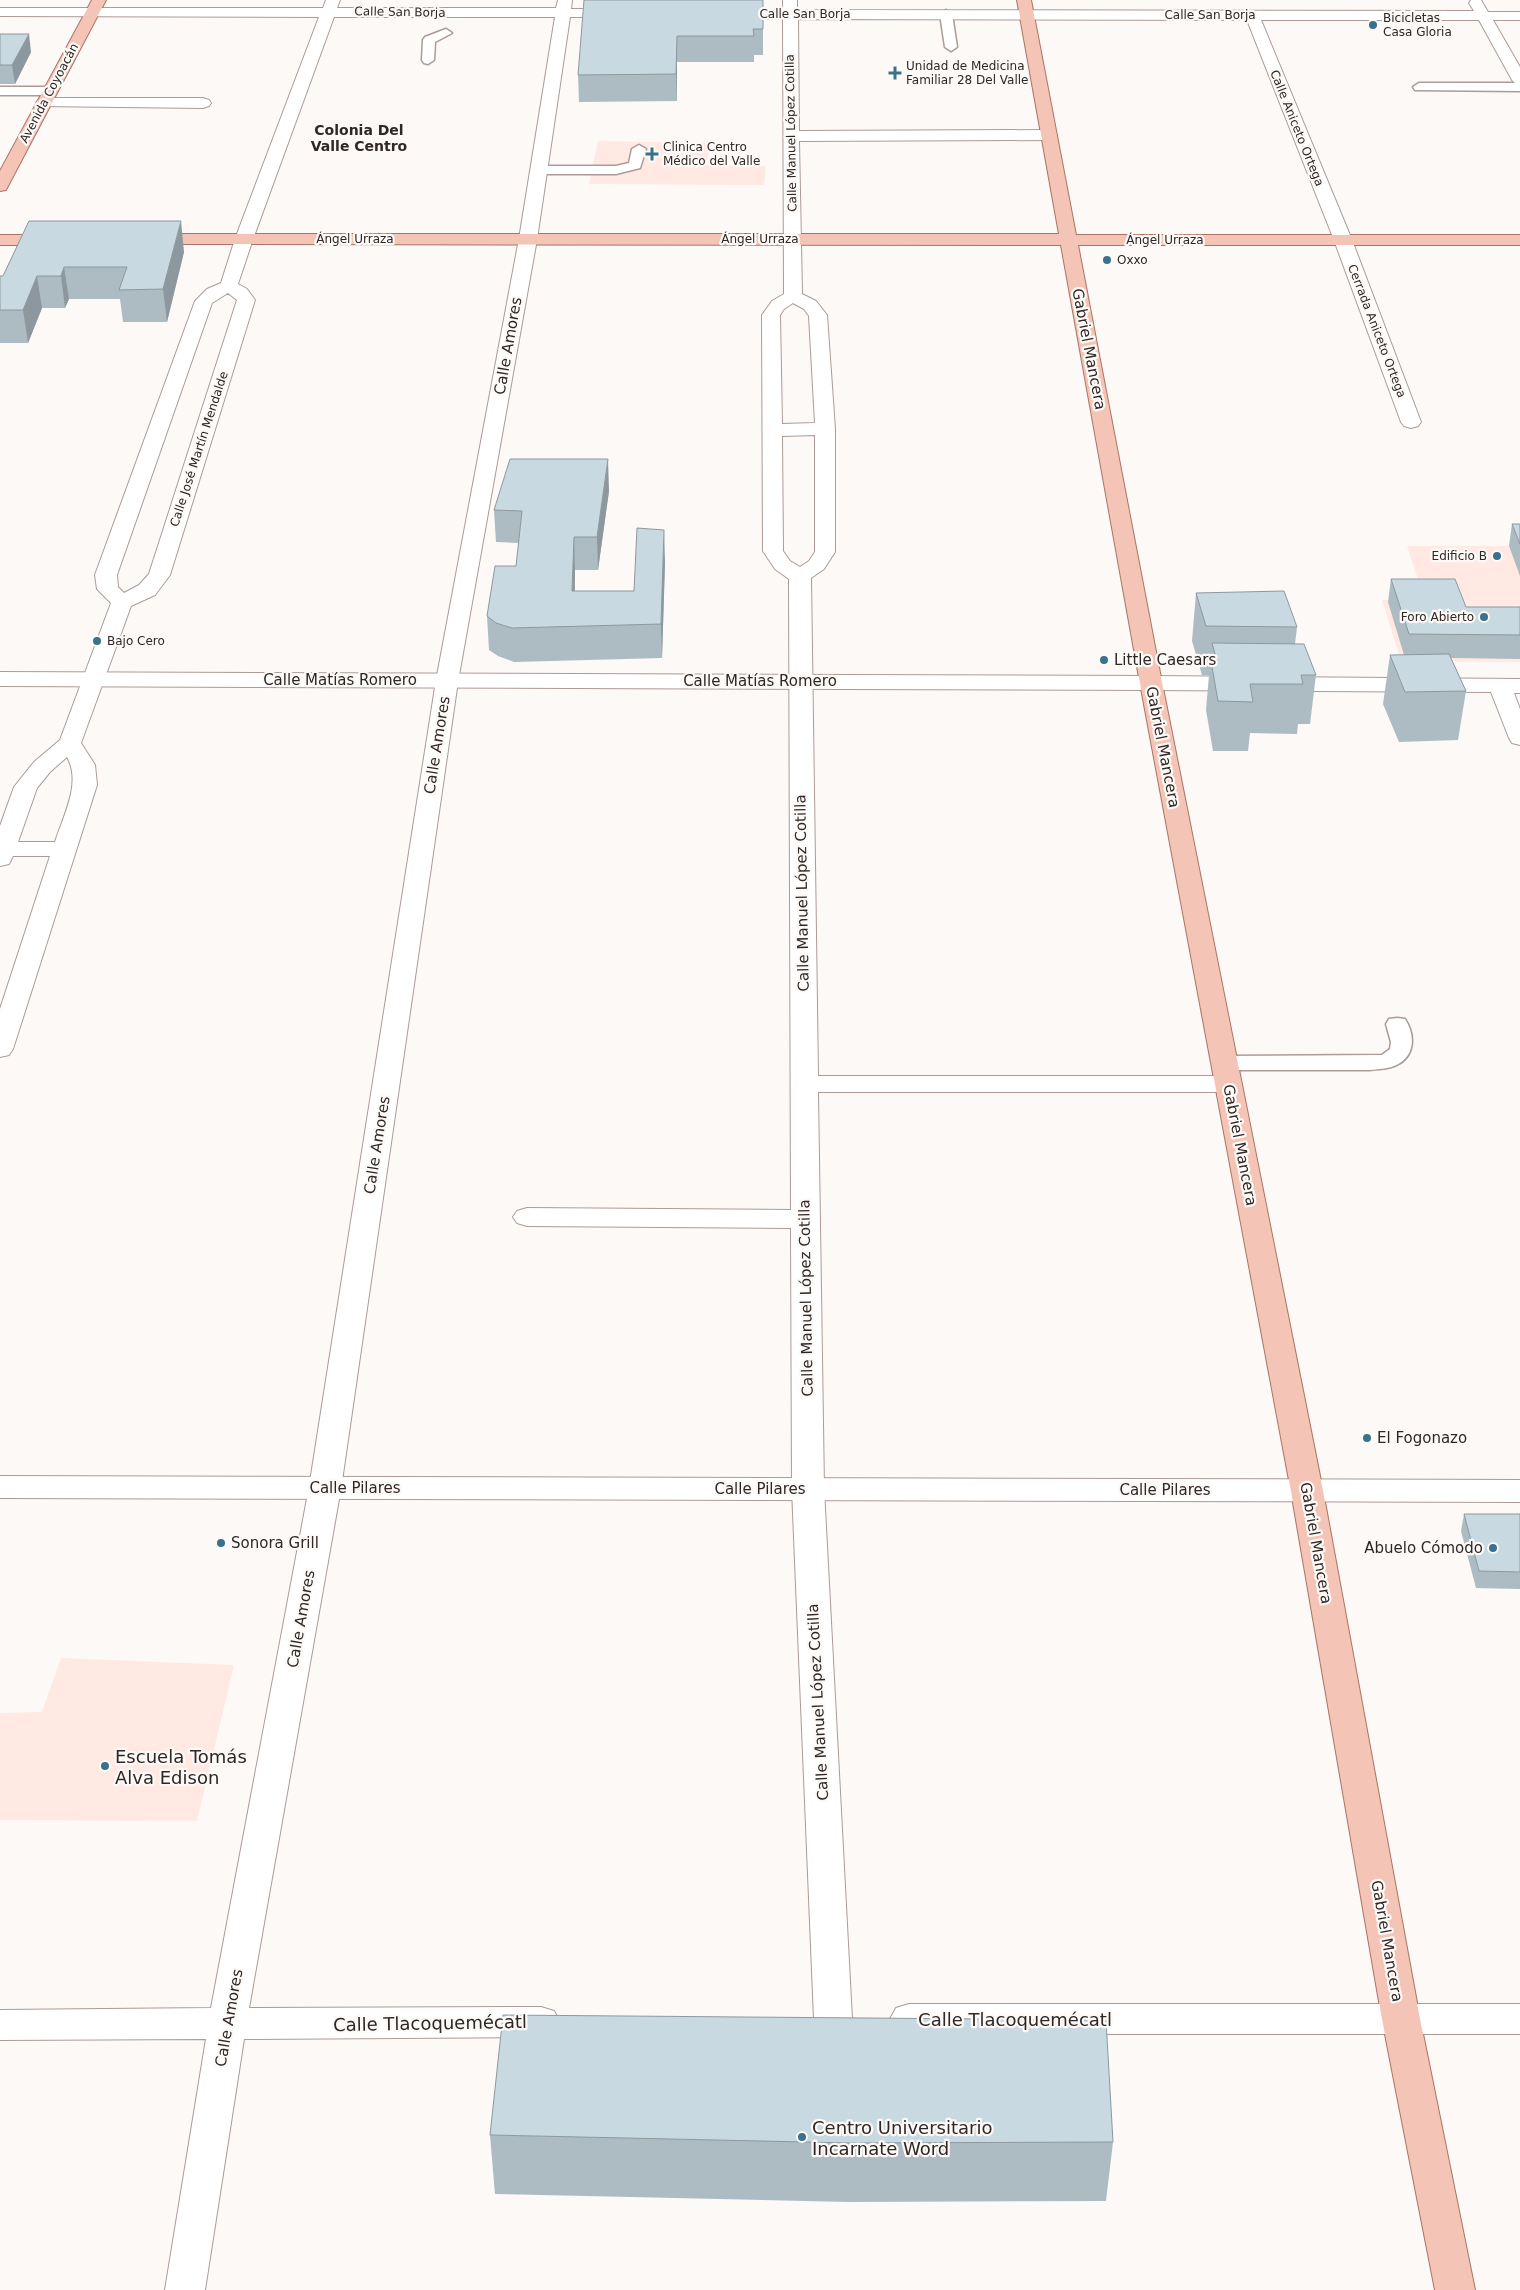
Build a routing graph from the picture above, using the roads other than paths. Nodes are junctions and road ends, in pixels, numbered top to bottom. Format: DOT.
graph roads {
  1 [pos="1474,0"];
  2 [pos="96,6"];
  3 [pos="332,6"];
  4 [pos="564,6"];
  5 [pos="790,7"];
  6 [pos="1025,7"];
  7 [pos="0,12"];
  8 [pos="632,13"];
  9 [pos="711,14"];
  10 [pos="946,14"];
  11 [pos="1252,16"];
  12 [pos="1483,16"];
  13 [pos="1520,16"];
  14 [pos="448,23"];
  15 [pos="951,47"];
  16 [pos="428,60"];
  17 [pos="1520,80"];
  18 [pos="1520,87"];
  19 [pos="1419,88"];
  20 [pos="0,91"];
  21 [pos="47,97"];
  22 [pos="204,103"];
  23 [pos="1049,135"];
  24 [pos="791,136"];
  25 [pos="639,149"];
  26 [pos="538,170"];
  27 [pos="0,186"];
  28 [pos="128,239"];
  29 [pos="244,239"];
  30 [pos="528,239"];
  31 [pos="0,240"];
  32 [pos="80,240"];
  33 [pos="792,240"];
  34 [pos="1068,240"];
  35 [pos="1343,240"];
  36 [pos="1520,240"];
  37 [pos="229,286"];
  38 [pos="792,296"];
  39 [pos="1411,422"];
  40 [pos="826,429"];
  41 [pos="772,430"];
  42 [pos="800,576"];
  43 [pos="122,602"];
  44 [pos="0,679"];
  45 [pos="93,679"];
  46 [pos="447,680"];
  47 [pos="799,681"];
  48 [pos="1151,684"];
  49 [pos="1510,686"];
  50 [pos="1520,738"];
  51 [pos="70,743"];
  52 [pos="65,849"];
  53 [pos="2,854"];
  54 [pos="1397,1024"];
  55 [pos="2,1039"];
  56 [pos="1226,1073"];
  57 [pos="804,1084"];
  58 [pos="527,1217"];
  59 [pos="805,1219"];
  60 [pos="0,1487"];
  61 [pos="325,1488"];
  62 [pos="808,1489"];
  63 [pos="1307,1491"];
  64 [pos="1520,1491"];
  65 [pos="843,2019"];
  66 [pos="1401,2019"];
  67 [pos="1520,2019"];
  68 [pos="575,2022"];
  69 [pos="0,2025"];
  70 [pos="227,2025"];
  71 [pos="185,2290"];
  72 [pos="1455,2290"];
  1 -- 12 [label="street"];
  2 -- 3 [label="street, Calle San Borja"];
  2 -- 7 [label="street, Calle San Borja"];
  2 -- 21 [label="main road, Avenida Coyoacán"];
  3 -- 14 [label="street, Calle San Borja"];
  3 -- 29 [label="street"];
  4 -- 8 [label="street, Calle San Borja"];
  4 -- 14 [label="street, Calle San Borja"];
  4 -- 26 [label="street, Calle Amores"];
  5 -- 9 [label="street, Calle San Borja"];
  5 -- 10 [label="street, Calle San Borja"];
  5 -- 24 [label="street, Calle Manuel López Cotilla"];
  6 -- 10 [label="street, Calle San Borja"];
  6 -- 11 [label="street, Calle San Borja"];
  6 -- 23 [label="main road, Gabriel Mancera"];
  10 -- 15 [label="lane"];
  11 -- 12 [label="street, Calle San Borja"];
  11 -- 35 [label="street, Calle Aniceto Ortega"];
  12 -- 13 [label="street, Calle San Borja"];
  12 -- 17 [label="street"];
  14 -- 16 [label="lane"];
  18 -- 19 [label="lane"];
  20 -- 21 [label="lane"];
  21 -- 22 [label="street"];
  21 -- 27 [label="main road, Avenida Coyoacán"];
  23 -- 24 [label="street"];
  23 -- 34 [label="main road, Gabriel Mancera"];
  24 -- 33 [label="street, Calle Manuel López Cotilla"];
  25 -- 26 [label="lane"];
  26 -- 30 [label="street, Calle Amores"];
  28 -- 29 [label="main road, Ángel Urraza"];
  29 -- 30 [label="main road, Ángel Urraza"];
  29 -- 37 [label="street"];
  30 -- 33 [label="main road, Ángel Urraza"];
  30 -- 46 [label="street, Calle Amores"];
  31 -- 32 [label="main road"];
  33 -- 34 [label="main road, Ángel Urraza"];
  33 -- 38 [label="street, Calle Manuel López Cotilla"];
  34 -- 35 [label="main road, Ángel Urraza"];
  34 -- 48 [label="main road, Gabriel Mancera"];
  35 -- 36 [label="main road, Ángel Urraza"];
  35 -- 39 [label="street, Cerrada Aniceto Ortega"];
  37 -- 43 [label="street"];
  37 -- 43 [label="street, Calle José Martín Mendalde"];
  38 -- 40 [label="street"];
  38 -- 41 [label="street"];
  40 -- 41 [label="street"];
  40 -- 42 [label="street"];
  41 -- 42 [label="street"];
  42 -- 47 [label="street, Calle Manuel López Cotilla"];
  43 -- 45 [label="street"];
  44 -- 45 [label="street, Calle Matías Romero"];
  45 -- 46 [label="street, Calle Matías Romero"];
  45 -- 51 [label="street"];
  46 -- 47 [label="street, Calle Matías Romero"];
  46 -- 61 [label="street, Calle Amores"];
  47 -- 48 [label="street, Calle Matías Romero"];
  47 -- 57 [label="street, Calle Manuel López Cotilla"];
  48 -- 49 [label="street, Calle Matías Romero"];
  48 -- 56 [label="main road, Gabriel Mancera"];
  49 -- 50 [label="street"];
  51 -- 52 [label="street"];
  51 -- 53 [label="street"];
  52 -- 53 [label="street"];
  52 -- 55 [label="street"];
  54 -- 56 [label="lane"];
  56 -- 57 [label="street"];
  56 -- 63 [label="main road, Gabriel Mancera"];
  57 -- 59 [label="street, Calle Manuel López Cotilla"];
  58 -- 59 [label="street"];
  59 -- 62 [label="street, Calle Manuel López Cotilla"];
  60 -- 61 [label="street, Calle Pilares"];
  61 -- 62 [label="street, Calle Pilares"];
  61 -- 70 [label="street, Calle Amores"];
  62 -- 63 [label="street, Calle Pilares"];
  62 -- 65 [label="street, Calle Manuel López Cotilla"];
  63 -- 64 [label="street, Calle Pilares"];
  63 -- 66 [label="main road, Gabriel Mancera"];
  65 -- 66 [label="street, Calle Tlacoquemécatl"];
  66 -- 67 [label="street, Calle Tlacoquemécatl"];
  66 -- 72 [label="main road, Gabriel Mancera"];
  68 -- 70 [label="street, Calle Tlacoquemécatl"];
  69 -- 70 [label="street, Calle Tlacoquemécatl"];
  70 -- 71 [label="street, Calle Amores"];
}
